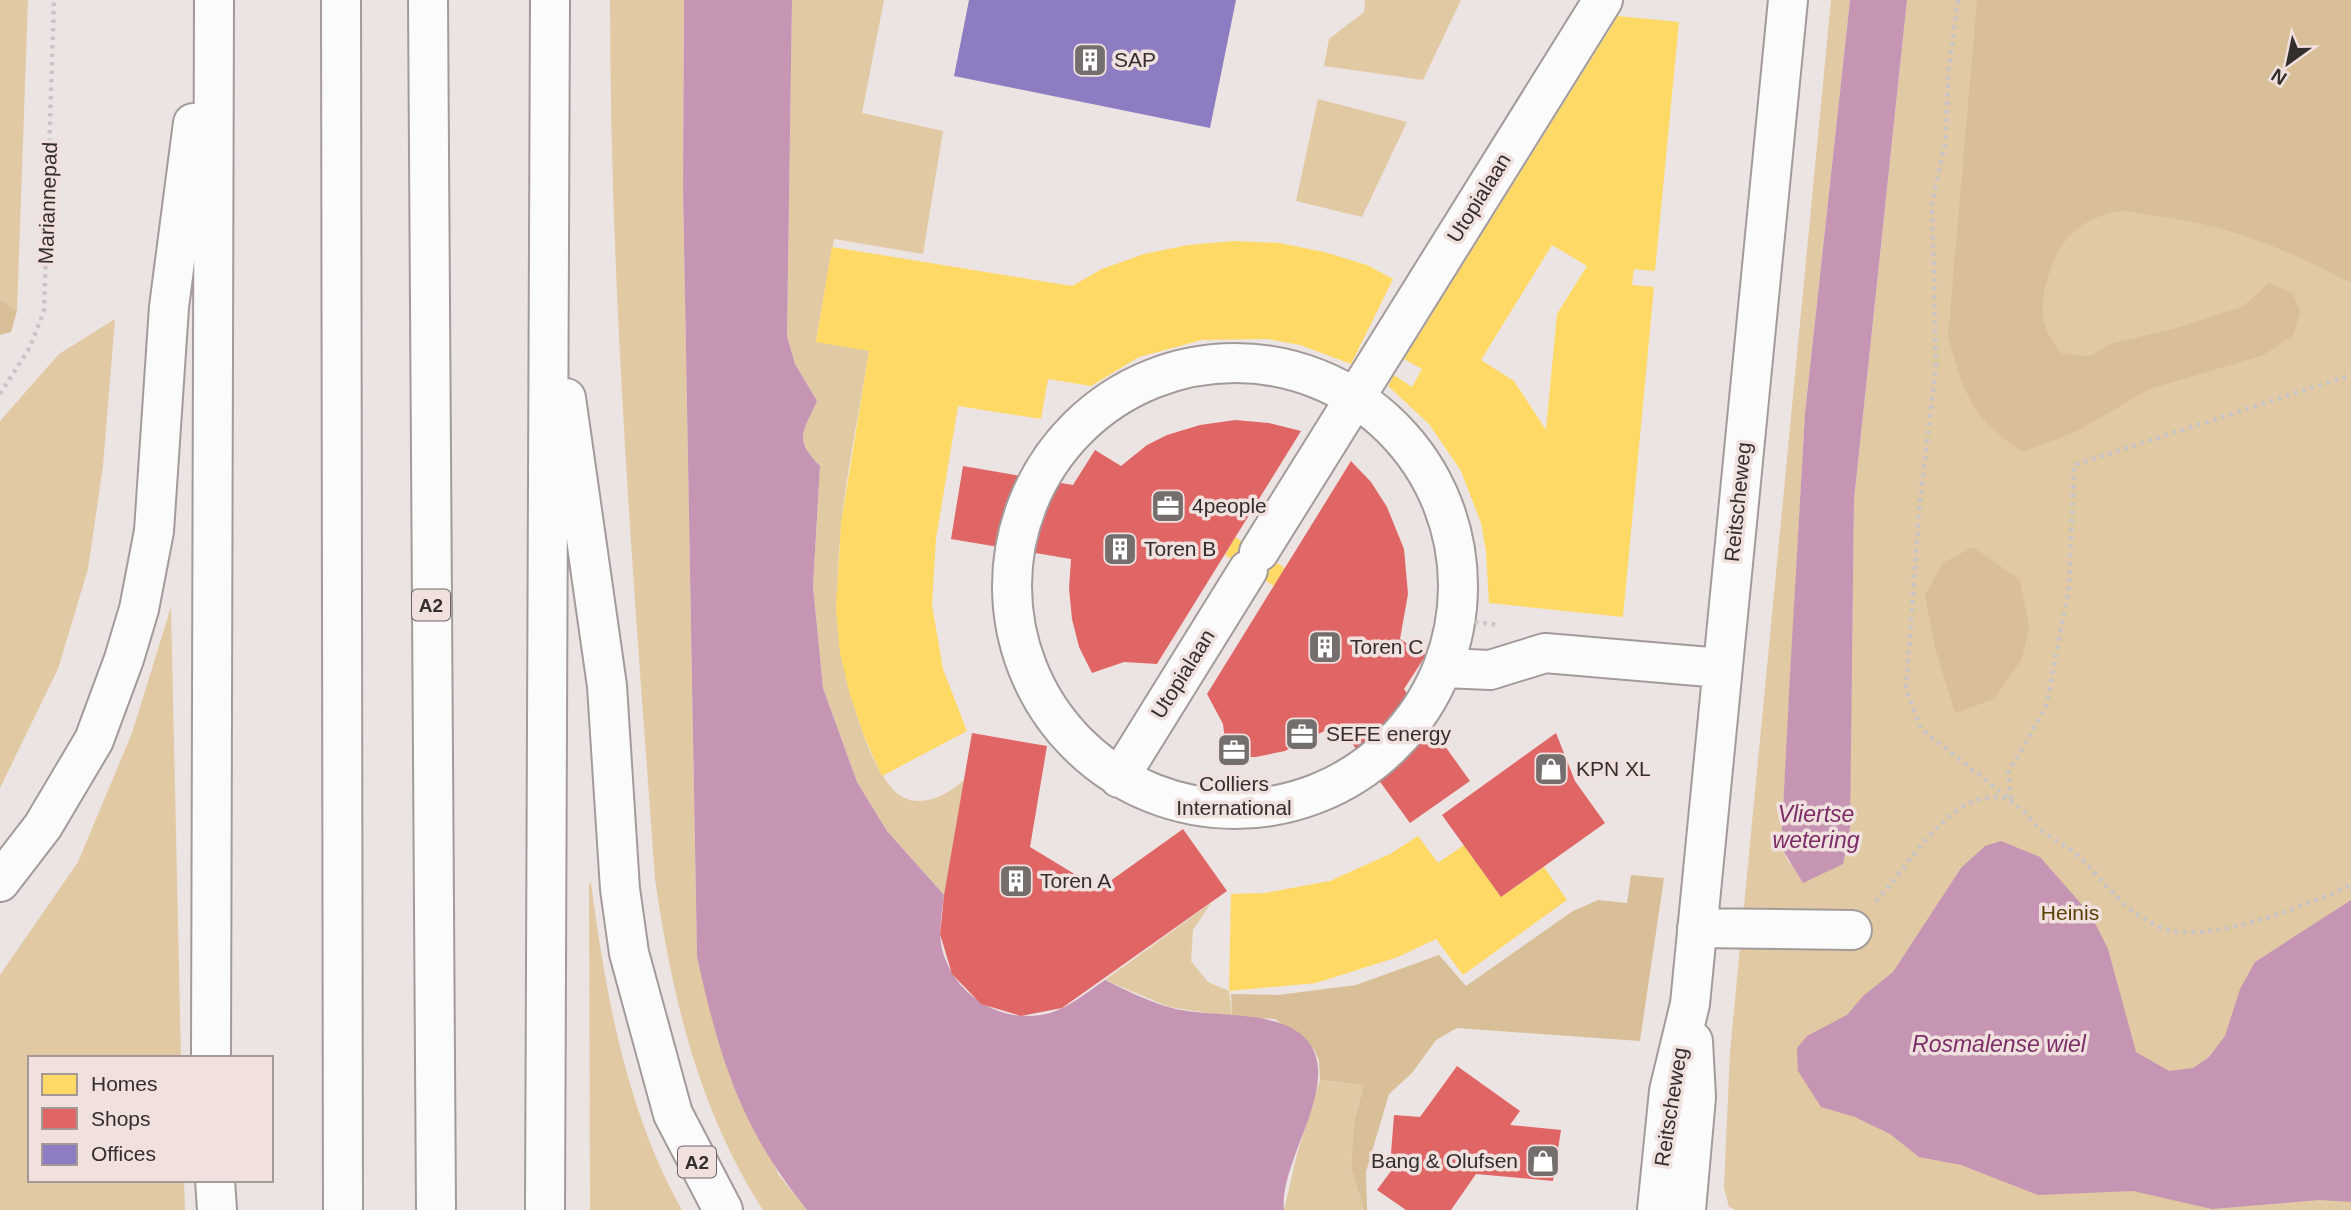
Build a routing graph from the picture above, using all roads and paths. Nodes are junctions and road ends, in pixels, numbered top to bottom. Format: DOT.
graph roads {
  1 [pos="54,0"];
  2 [pos="212,0"];
  3 [pos="341,0"];
  4 [pos="428,0"];
  5 [pos="550,0"];
  6 [pos="1603,0"];
  7 [pos="1788,0"];
  8 [pos="1958,0"];
  9 [pos="547,263"];
  10 [pos="2351,375"];
  11 [pos="0,394"];
  12 [pos="1356,397"];
  13 [pos="1445,668"];
  14 [pos="1721,668"];
  15 [pos="1119,778"];
  16 [pos="2011,800"];
  17 [pos="0,882"];
  18 [pos="2351,885"];
  19 [pos="1697,928"];
  20 [pos="1852,930"];
  21 [pos="1690,1004"];
  22 [pos="211,1056"];
  23 [pos="215,1182"];
  24 [pos="217,1210"];
  25 [pos="343,1210"];
  26 [pos="436,1210"];
  27 [pos="545,1210"];
  28 [pos="723,1210"];
  29 [pos="1657,1210"];
  30 [pos="1686,1210"];
  1 -- 11 [label="path, Mariannepad"];
  2 -- 17 [label="main road"];
  2 -- 22 [label="main road"];
  3 -- 25 [label="main road"];
  4 -- 26 [label="main road, A2"];
  5 -- 9 [label="main road, A2"];
  6 -- 12 [label="main road, Utopialaan"];
  7 -- 14 [label="main road, Reitscheweg"];
  8 -- 16 [label="path"];
  9 -- 27 [label="main road, A2"];
  9 -- 28 [label="main road, A2"];
  10 -- 16 [label="path"];
  12 -- 13 [label="main road"];
  12 -- 15 [label="main road, Utopialaan"];
  12 -- 15 [label="main road"];
  13 -- 14 [label="main road"];
  13 -- 15 [label="main road"];
  14 -- 19 [label="main road, Reitscheweg"];
  16 -- 18 [label="path"];
  16 -- 20 [label="path"];
  19 -- 20 [label="main road"];
  19 -- 21 [label="main road, Reitscheweg"];
  21 -- 29 [label="main road, Reitscheweg"];
  21 -- 30 [label="main road, Reitscheweg"];
  23 -- 24 [label="main road"];
}
